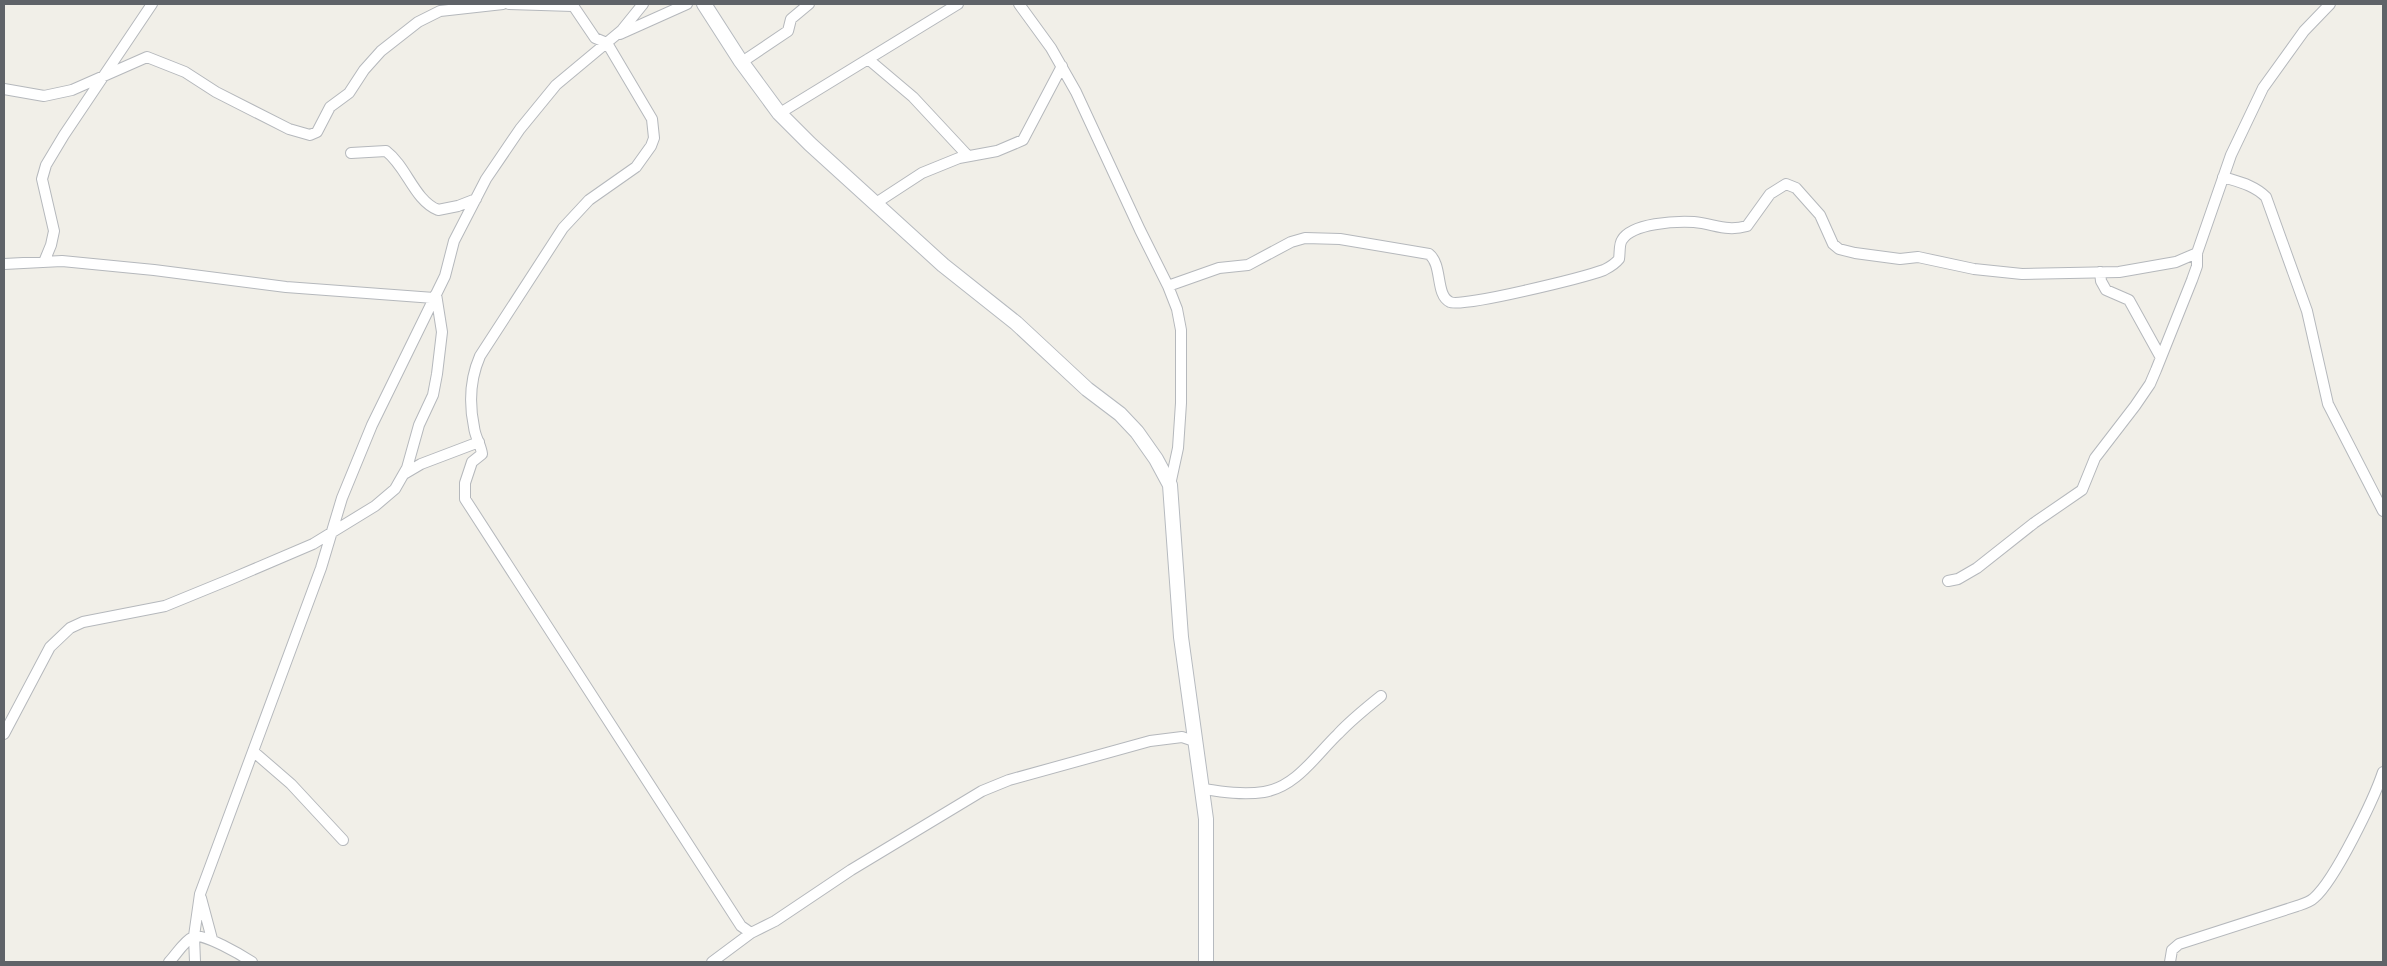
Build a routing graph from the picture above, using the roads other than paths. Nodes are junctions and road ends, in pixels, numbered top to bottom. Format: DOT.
graph roads {
  1 [pos="152,4"];
  2 [pos="503,4"];
  3 [pos="509,4"];
  4 [pos="643,4"];
  5 [pos="687,4"];
  6 [pos="704,4"];
  7 [pos="809,4"];
  8 [pos="958,4"];
  9 [pos="1019,4"];
  10 [pos="2330,4"];
  11 [pos="572,5"];
  12 [pos="441,7"];
  13 [pos="611,39"];
  14 [pos="868,59"];
  15 [pos="742,62"];
  16 [pos="1062,66"];
  17 [pos="104,77"];
  18 [pos="4,89"];
  19 [pos="780,113"];
  20 [pos="351,152"];
  21 [pos="968,156"];
  22 [pos="2223,177"];
  23 [pos="476,199"];
  24 [pos="876,203"];
  25 [pos="52,240"];
  26 [pos="2197,252"];
  27 [pos="44,262"];
  28 [pos="62,262"];
  29 [pos="4,264"];
  30 [pos="2100,272"];
  31 [pos="1168,286"];
  32 [pos="435,296"];
  33 [pos="2160,356"];
  34 [pos="479,442"];
  35 [pos="404,474"];
  36 [pos="1170,485"];
  37 [pos="2383,511"];
  38 [pos="331,532"];
  39 [pos="1948,581"];
  40 [pos="1381,696"];
  41 [pos="4,734"];
  42 [pos="1194,741"];
  43 [pos="254,752"];
  44 [pos="2383,772"];
  45 [pos="1203,788"];
  46 [pos="343,840"];
  47 [pos="200,894"];
  48 [pos="751,932"];
  49 [pos="194,936"];
  50 [pos="212,939"];
  51 [pos="170,962"];
  52 [pos="195,962"];
  53 [pos="252,962"];
  54 [pos="712,962"];
  55 [pos="1206,962"];
  56 [pos="2170,962"];
  1 -- 17 [label="street"];
  2 -- 12 [label="street"];
  3 -- 11 [label="street"];
  4 -- 13 [label="street"];
  5 -- 13 [label="street"];
  6 -- 15 [label="street"];
  7 -- 15 [label="street"];
  8 -- 14 [label="street"];
  9 -- 16 [label="street"];
  10 -- 22 [label="street"];
  11 -- 13 [label="street"];
  12 -- 17 [label="street"];
  13 -- 23 [label="street"];
  13 -- 34 [label="street"];
  14 -- 19 [label="street"];
  14 -- 21 [label="street"];
  15 -- 19 [label="street"];
  16 -- 21 [label="street"];
  16 -- 31 [label="street"];
  17 -- 18 [label="street"];
  17 -- 25 [label="street"];
  19 -- 24 [label="street"];
  20 -- 23 [label="street"];
  21 -- 24 [label="street"];
  22 -- 26 [label="street"];
  22 -- 37 [label="street"];
  23 -- 32 [label="street"];
  24 -- 36 [label="street"];
  25 -- 27 [label="street"];
  25 -- 28 [label="street"];
  26 -- 30 [label="street"];
  26 -- 33 [label="street"];
  27 -- 28 [label="street"];
  27 -- 29 [label="street"];
  28 -- 32 [label="street"];
  30 -- 31 [label="street"];
  30 -- 33 [label="street"];
  31 -- 36 [label="street"];
  32 -- 35 [label="street"];
  32 -- 38 [label="street"];
  33 -- 39 [label="street"];
  34 -- 35 [label="street"];
  34 -- 48 [label="street"];
  35 -- 38 [label="street"];
  36 -- 42 [label="street"];
  38 -- 41 [label="street"];
  38 -- 43 [label="street"];
  40 -- 45 [label="street"];
  42 -- 45 [label="street"];
  42 -- 48 [label="street"];
  43 -- 46 [label="street"];
  43 -- 47 [label="street"];
  44 -- 56 [label="street"];
  45 -- 55 [label="street"];
  47 -- 49 [label="street"];
  47 -- 50 [label="street"];
  48 -- 54 [label="street"];
  49 -- 50 [label="street"];
  49 -- 51 [label="street"];
  49 -- 52 [label="street"];
  50 -- 53 [label="street"];
}
